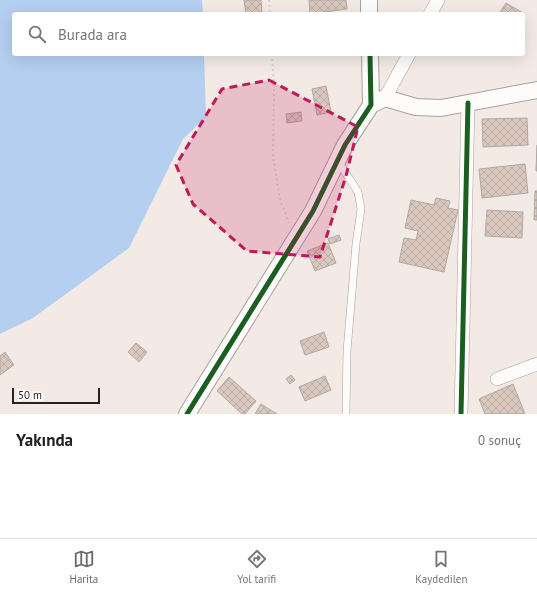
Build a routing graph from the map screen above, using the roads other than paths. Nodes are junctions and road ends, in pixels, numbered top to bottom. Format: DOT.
graph roads {
  1 [pos="369,0"];
  2 [pos="438,0"];
  3 [pos="369,12"];
  4 [pos="431,12"];
  5 [pos="370,56"];
  6 [pos="407,56"];
  7 [pos="537,90"];
  8 [pos="378,101"];
  9 [pos="468,103"];
  10 [pos="337,160"];
  11 [pos="537,364"];
  12 [pos="497,379"];
  13 [pos="187,414"];
  14 [pos="346,414"];
  15 [pos="461,414"];
  1 -- 3 [label="street"];
  2 -- 4 [label="street"];
  5 -- 8 [label="street"];
  6 -- 8 [label="street"];
  7 -- 9 [label="street"];
  8 -- 9 [label="street"];
  8 -- 10 [label="street"];
  9 -- 15 [label="street"];
  10 -- 13 [label="street"];
  10 -- 14 [label="lane"];
  11 -- 12 [label="street"];
}
